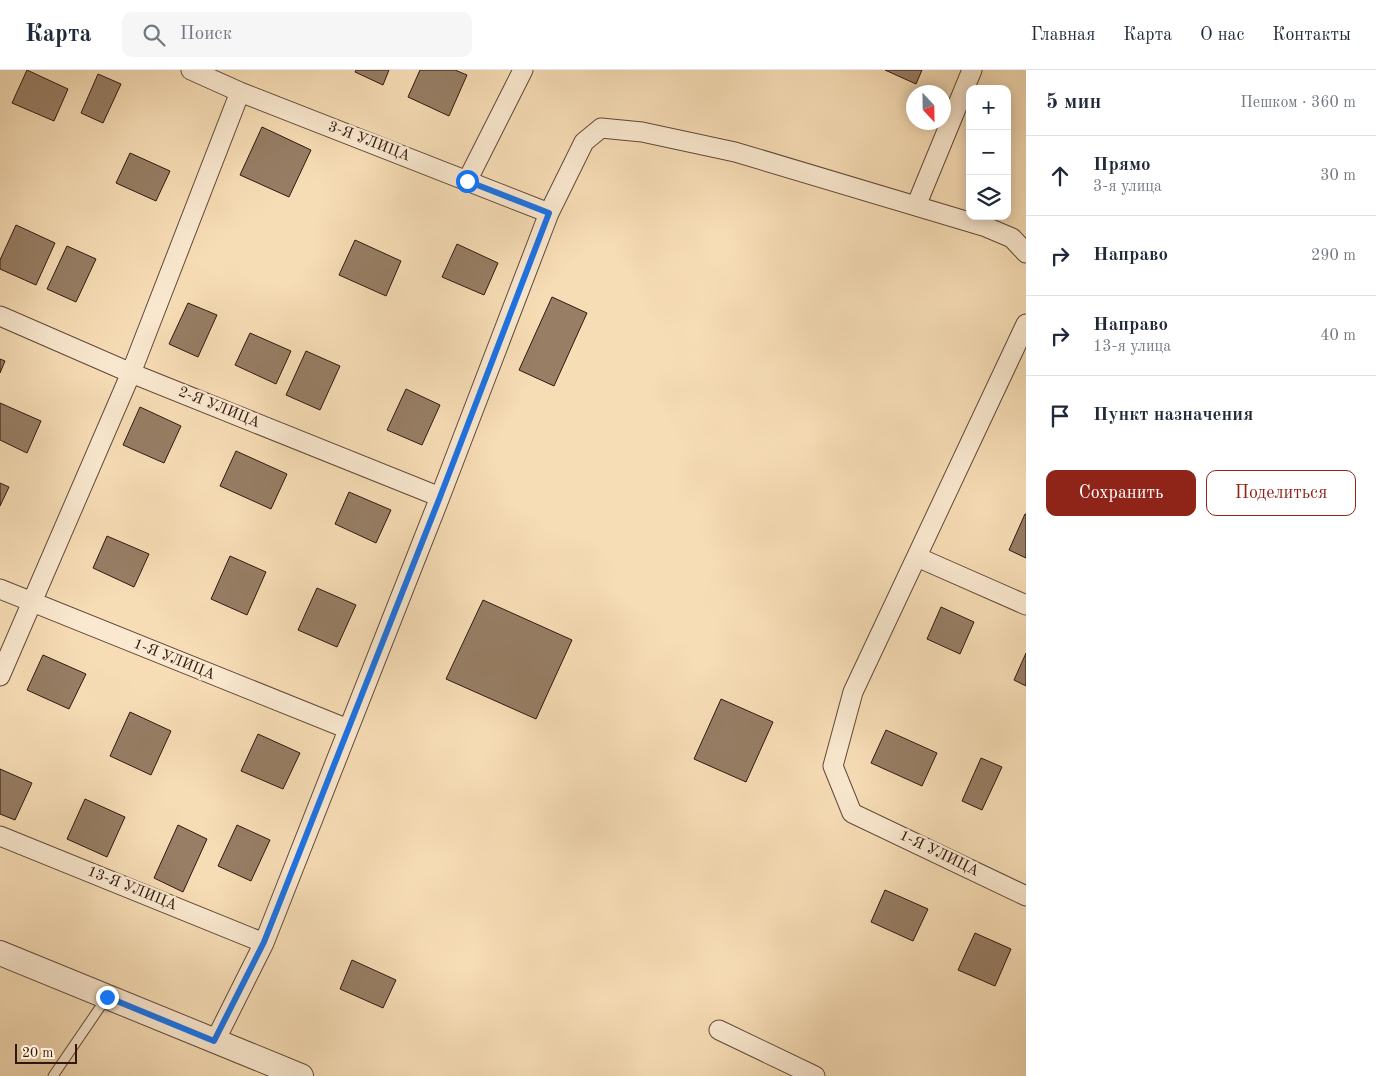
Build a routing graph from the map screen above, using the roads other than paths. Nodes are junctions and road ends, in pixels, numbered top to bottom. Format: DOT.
graph roads {
  1 [pos="191,70"];
  2 [pos="522,70"];
  3 [pos="972,70"];
  4 [pos="240,92"];
  5 [pos="467,181"];
  6 [pos="916,206"];
  7 [pos="549,213"];
  8 [pos="1026,253"];
  9 [pos="0,316"];
  10 [pos="1025,331"];
  11 [pos="131,373"];
  12 [pos="440,497"];
  13 [pos="916,557"];
  14 [pos="0,590"];
  15 [pos="32,603"];
  16 [pos="1026,605"];
  17 [pos="0,676"];
  18 [pos="348,729"];
  19 [pos="0,836"];
  20 [pos="1026,896"];
  21 [pos="264,942"];
  22 [pos="0,953"];
  23 [pos="107,997"];
  24 [pos="719,1030"];
  25 [pos="214,1041"];
  26 [pos="52,1076"];
  27 [pos="301,1076"];
  28 [pos="815,1076"];
  1 -- 4 [label="street, 3-Я УЛИЦА"];
  2 -- 5 [label="street"];
  3 -- 6 [label="street"];
  4 -- 5 [label="street, 3-Я УЛИЦА"];
  4 -- 11 [label="street"];
  5 -- 7 [label="street, 3-Я УЛИЦА"];
  6 -- 7 [label="street"];
  6 -- 8 [label="street"];
  7 -- 12 [label="street"];
  9 -- 11 [label="street, 2-Я УЛИЦА"];
  10 -- 13 [label="street"];
  11 -- 12 [label="street, 2-Я УЛИЦА"];
  11 -- 15 [label="street"];
  12 -- 18 [label="street"];
  13 -- 16 [label="street"];
  13 -- 20 [label="street, 1-Я УЛИЦА"];
  14 -- 15 [label="street, 1-Я УЛИЦА"];
  15 -- 17 [label="street"];
  15 -- 18 [label="street, 1-Я УЛИЦА"];
  18 -- 21 [label="street"];
  19 -- 21 [label="street, 13-Я УЛИЦА"];
  21 -- 25 [label="street"];
  22 -- 23 [label="street"];
  23 -- 25 [label="street"];
  23 -- 26 [label="lane"];
  24 -- 28 [label="street"];
  25 -- 27 [label="street"];
}
